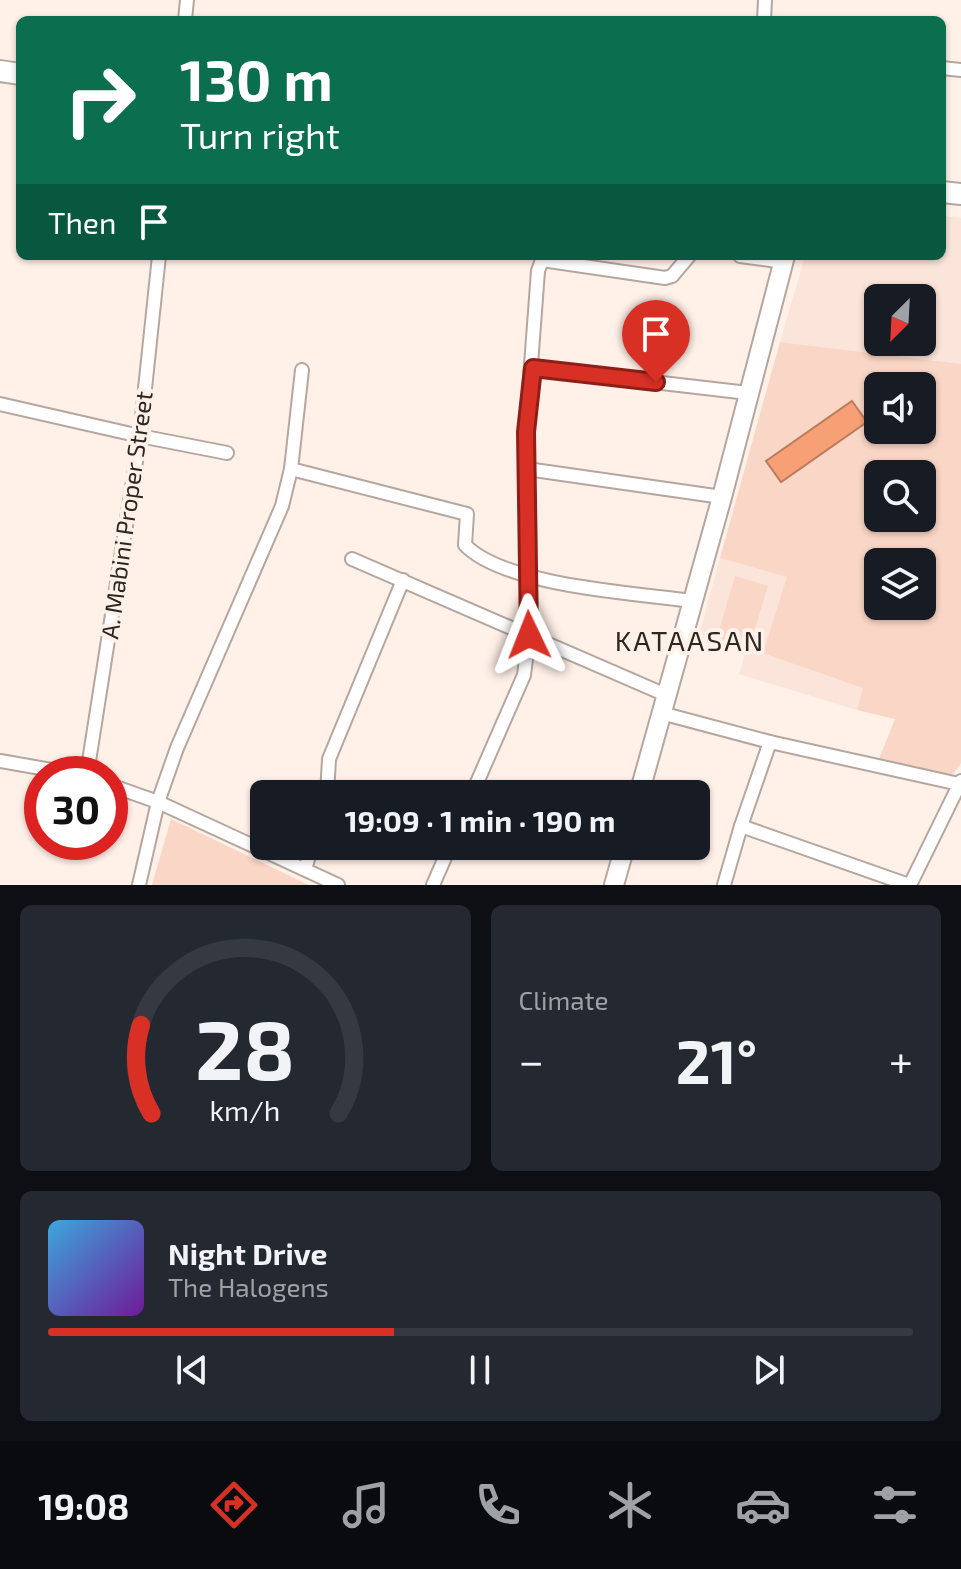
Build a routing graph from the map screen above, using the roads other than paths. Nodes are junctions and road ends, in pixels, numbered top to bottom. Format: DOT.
graph roads {
  1 [pos="159,260"];
  2 [pos="542,260"];
  3 [pos="542,260"];
  4 [pos="686,260"];
  5 [pos="785,260"];
  6 [pos="533,368"];
  7 [pos="302,370"];
  8 [pos="748,393"];
  9 [pos="0,404"];
  10 [pos="140,436"];
  11 [pos="227,453"];
  12 [pos="291,469"];
  13 [pos="527,469"];
  14 [pos="722,497"];
  15 [pos="352,559"];
  16 [pos="527,577"];
  17 [pos="403,580"];
  18 [pos="693,601"];
  19 [pos="529,635"];
  20 [pos="664,704"];
  21 [pos="770,742"];
  22 [pos="90,756"];
  23 [pos="0,761"];
  24 [pos="24,765"];
  25 [pos="328,780"];
  26 [pos="478,780"];
  27 [pos="643,780"];
  28 [pos="960,782"];
  29 [pos="128,791"];
  30 [pos="158,802"];
  31 [pos="741,826"];
  32 [pos="308,860"];
  33 [pos="444,860"];
  34 [pos="621,860"];
  35 [pos="305,869"];
  36 [pos="139,885"];
  37 [pos="338,885"];
  38 [pos="433,885"];
  39 [pos="614,885"];
  40 [pos="724,885"];
  41 [pos="909,885"];
  1 -- 10 [label="street, A. Mabini Proper Street"];
  2 -- 4 [label="street"];
  3 -- 6 [label="street"];
  5 -- 8 [label="main road"];
  6 -- 8 [label="street"];
  6 -- 13 [label="street"];
  7 -- 12 [label="street"];
  8 -- 14 [label="main road"];
  9 -- 10 [label="street"];
  10 -- 11 [label="street"];
  10 -- 22 [label="street, A. Mabini Proper Street"];
  12 -- 16 [label="street"];
  12 -- 30 [label="street"];
  13 -- 14 [label="street"];
  13 -- 16 [label="street"];
  14 -- 18 [label="main road"];
  15 -- 17 [label="street"];
  16 -- 18 [label="street"];
  16 -- 19 [label="street"];
  17 -- 19 [label="street"];
  17 -- 25 [label="street"];
  18 -- 20 [label="main road"];
  19 -- 20 [label="street"];
  19 -- 26 [label="street"];
  20 -- 21 [label="street"];
  20 -- 27 [label="main road"];
  21 -- 28 [label="street"];
  21 -- 31 [label="street"];
  23 -- 24 [label="street"];
  28 -- 41 [label="street"];
  29 -- 30 [label="street"];
  30 -- 35 [label="street"];
  30 -- 36 [label="street"];
  31 -- 40 [label="street"];
  31 -- 41 [label="street"];
  32 -- 35 [label="street"];
  33 -- 38 [label="street"];
  34 -- 39 [label="main road"];
  35 -- 37 [label="street"];
}
